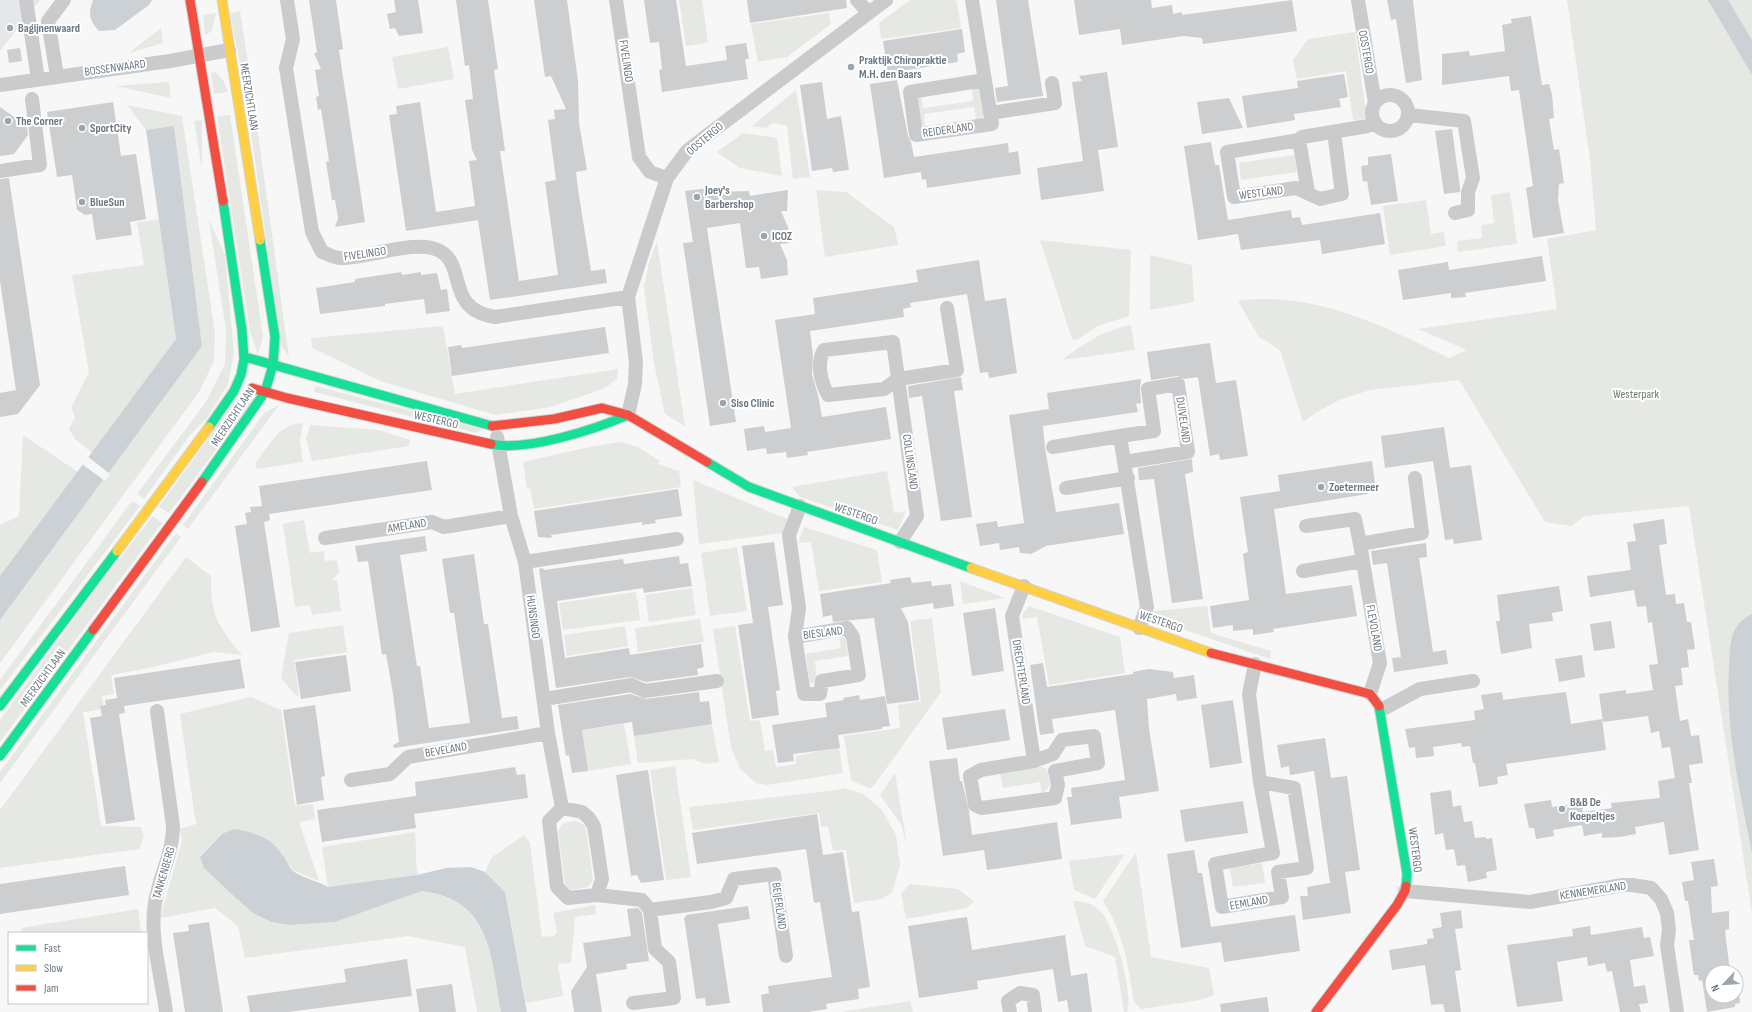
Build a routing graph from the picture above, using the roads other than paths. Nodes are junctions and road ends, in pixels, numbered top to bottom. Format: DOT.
graph roads {
  1 [pos="26,0"];
  2 [pos="64,0"];
  3 [pos="190,0"];
  4 [pos="222,0"];
  5 [pos="287,0"];
  6 [pos="616,0"];
  7 [pos="857,0"];
  8 [pos="886,0"];
  9 [pos="972,0"];
  10 [pos="1358,0"];
  11 [pos="869,13"];
  12 [pos="230,50"];
  13 [pos="199,55"];
  14 [pos="57,76"];
  15 [pos="38,79"];
  16 [pos="985,80"];
  17 [pos="1052,83"];
  18 [pos="0,85"];
  19 [pos="32,99"];
  20 [pos="1375,103"];
  21 [pos="991,113"];
  22 [pos="1409,115"];
  23 [pos="1375,122"];
  24 [pos="1334,132"];
  25 [pos="1298,140"];
  26 [pos="0,171"];
  27 [pos="666,178"];
  28 [pos="1308,192"];
  29 [pos="1455,213"];
  30 [pos="628,297"];
  31 [pos="947,308"];
  32 [pos="245,357"];
  33 [pos="273,365"];
  34 [pos="898,378"];
  35 [pos="238,384"];
  36 [pos="265,392"];
  37 [pos="628,416"];
  38 [pos="495,427"];
  39 [pos="1120,436"];
  40 [pos="499,446"];
  41 [pos="1054,447"];
  42 [pos="1124,462"];
  43 [pos="1128,478"];
  44 [pos="1415,478"];
  45 [pos="1066,488"];
  46 [pos="800,506"];
  47 [pos="511,516"];
  48 [pos="1306,526"];
  49 [pos="325,538"];
  50 [pos="677,539"];
  51 [pos="900,542"];
  52 [pos="1360,544"];
  53 [pos="1362,561"];
  54 [pos="525,562"];
  55 [pos="1303,570"];
  56 [pos="1024,586"];
  57 [pos="1139,628"];
  58 [pos="795,637"];
  59 [pos="1255,664"];
  60 [pos="717,681"];
  61 [pos="1473,681"];
  62 [pos="1370,694"];
  63 [pos="544,699"];
  64 [pos="0,706"];
  65 [pos="1381,710"];
  66 [pos="157,711"];
  67 [pos="548,733"];
  68 [pos="1053,754"];
  69 [pos="0,756"];
  70 [pos="1034,761"];
  71 [pos="1056,771"];
  72 [pos="351,780"];
  73 [pos="1260,782"];
  74 [pos="562,808"];
  75 [pos="1274,853"];
  76 [pos="1278,872"];
  77 [pos="1405,891"];
  78 [pos="597,895"];
  79 [pos="650,910"];
  80 [pos="786,956"];
  81 [pos="632,1002"];
  82 [pos="166,1012"];
  83 [pos="1010,1012"];
  84 [pos="1035,1012"];
  85 [pos="1316,1012"];
  86 [pos="1677,1012"];
  1 -- 15 [label="street"];
  2 -- 14 [label="street"];
  3 -- 13 [label="street, MEERZICHTLAAN"];
  4 -- 12 [label="street, MEERZICHTLAAN"];
  5 -- 30 [label="street, FIVELINGO"];
  6 -- 27 [label="street, FIVELINGO"];
  7 -- 11 [label="street"];
  8 -- 11 [label="street, OOSTERGO"];
  9 -- 16 [label="street"];
  10 -- 20 [label="street, OOSTERGO"];
  11 -- 27 [label="street, OOSTERGO"];
  12 -- 13 [label="street, BOSSENWAARD"];
  12 -- 33 [label="street, MEERZICHTLAAN"];
  13 -- 14 [label="street, BOSSENWAARD"];
  13 -- 32 [label="street, MEERZICHTLAAN"];
  14 -- 15 [label="street, BOSSENWAARD"];
  15 -- 18 [label="street, BOSSENWAARD"];
  16 -- 21 [label="street"];
  16 -- 21 [label="street, REIDERLAND"];
  17 -- 21 [label="street"];
  19 -- 26 [label="street"];
  20 -- 22 [label="street"];
  20 -- 23 [label="street"];
  22 -- 23 [label="street"];
  22 -- 29 [label="street"];
  23 -- 24 [label="street, WESTLAND"];
  24 -- 25 [label="street, WESTLAND"];
  24 -- 28 [label="street, WESTLAND"];
  25 -- 28 [label="street"];
  25 -- 28 [label="street, WESTLAND"];
  27 -- 30 [label="street, OOSTERGO"];
  30 -- 37 [label="street, OOSTERGO"];
  31 -- 34 [label="street, COLLINSLAND"];
  32 -- 33 [label="street, WESTERGO"];
  32 -- 35 [label="street, MEERZICHTLAAN"];
  33 -- 36 [label="street, MEERZICHTLAAN"];
  33 -- 38 [label="street, WESTERGO"];
  34 -- 34 [label="street, COLLINSLAND"];
  34 -- 51 [label="street, COLLINSLAND"];
  35 -- 36 [label="street, WESTERGO"];
  35 -- 64 [label="street, MEERZICHTLAAN"];
  36 -- 40 [label="street, WESTERGO"];
  36 -- 69 [label="street, MEERZICHTLAAN"];
  37 -- 38 [label="street, WESTERGO"];
  37 -- 40 [label="street, WESTERGO"];
  37 -- 46 [label="street, WESTERGO"];
  38 -- 40 [label="street, HUNSINGO"];
  39 -- 41 [label="street, DUIVELAND"];
  39 -- 42 [label="street"];
  39 -- 42 [label="street, DUIVELAND"];
  40 -- 47 [label="street, HUNSINGO"];
  42 -- 43 [label="street"];
  43 -- 45 [label="street"];
  43 -- 57 [label="street"];
  44 -- 52 [label="street"];
  46 -- 51 [label="street, WESTERGO"];
  46 -- 58 [label="street, BIESLAND"];
  47 -- 49 [label="street, AMELAND"];
  47 -- 54 [label="street, HUNSINGO"];
  48 -- 52 [label="street, FLEVOLAND"];
  50 -- 54 [label="street"];
  51 -- 56 [label="street, WESTERGO"];
  52 -- 53 [label="street, FLEVOLAND"];
  53 -- 55 [label="street"];
  53 -- 62 [label="street, FLEVOLAND"];
  54 -- 63 [label="street, HUNSINGO"];
  56 -- 57 [label="street, WESTERGO"];
  56 -- 70 [label="street, DRECHTERLAND"];
  57 -- 59 [label="street, WESTERGO"];
  58 -- 58 [label="street, BIESLAND"];
  59 -- 62 [label="street, WESTERGO"];
  59 -- 73 [label="street, EEMLAND"];
  60 -- 63 [label="street"];
  61 -- 65 [label="street"];
  62 -- 65 [label="street, WESTERGO"];
  63 -- 67 [label="street, HUNSINGO"];
  65 -- 77 [label="street, WESTERGO"];
  66 -- 82 [label="street, TANKENBERG"];
  67 -- 72 [label="street, BEVELAND"];
  67 -- 74 [label="street, HUNSINGO"];
  68 -- 70 [label="street"];
  68 -- 71 [label="street"];
  68 -- 71 [label="street"];
  70 -- 71 [label="street"];
  73 -- 75 [label="street, EEMLAND"];
  73 -- 76 [label="street"];
  74 -- 78 [label="street"];
  74 -- 78 [label="street"];
  75 -- 76 [label="street, EEMLAND"];
  75 -- 76 [label="street, EEMLAND"];
  77 -- 85 [label="street, WESTERGO"];
  77 -- 86 [label="street, KENNEMERLAND"];
  78 -- 79 [label="street"];
  79 -- 80 [label="street, BEIJERLAND"];
  79 -- 81 [label="street"];
  83 -- 84 [label="street"];
}
